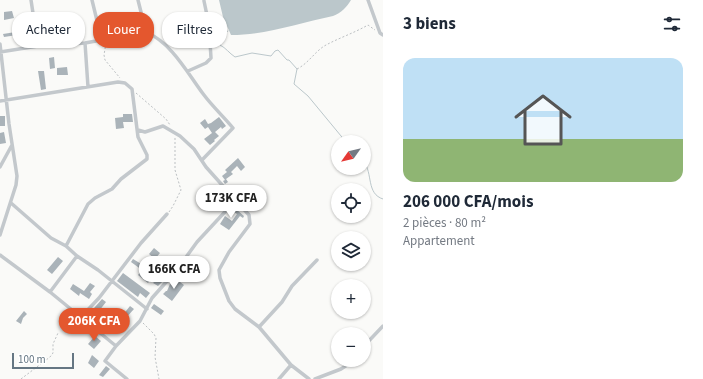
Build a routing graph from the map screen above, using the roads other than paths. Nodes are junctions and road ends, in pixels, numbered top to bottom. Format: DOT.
graph roads {
  1 [pos="31,0"];
  2 [pos="92,0"];
  3 [pos="138,0"];
  4 [pos="368,0"];
  5 [pos="204,1"];
  6 [pos="33,12"];
  7 [pos="95,12"];
  8 [pos="141,12"];
  9 [pos="382,34"];
  10 [pos="154,36"];
  11 [pos="0,44"];
  12 [pos="26,48"];
  13 [pos="84,48"];
  14 [pos="1,52"];
  15 [pos="188,72"];
  16 [pos="88,87"];
  17 [pos="6,100"];
  18 [pos="0,101"];
  19 [pos="138,130"];
  20 [pos="12,145"];
  21 [pos="202,160"];
  22 [pos="0,167"];
  23 [pos="235,200"];
  24 [pos="11,203"];
  25 [pos="167,214"];
  26 [pos="0,235"];
  27 [pos="66,246"];
  28 [pos="0,255"];
  29 [pos="77,256"];
  30 [pos="317,260"];
  31 [pos="112,282"];
  32 [pos="50,292"];
  33 [pos="147,309"];
  34 [pos="81,318"];
  35 [pos="383,326"];
  36 [pos="259,327"];
  37 [pos="371,339"];
  38 [pos="116,346"];
  39 [pos="291,365"];
  40 [pos="344,367"];
  41 [pos="127,379"];
  42 [pos="278,379"];
  43 [pos="309,379"];
  44 [pos="315,379"];
  1 -- 6 [label="street"];
  2 -- 7 [label="street"];
  3 -- 8 [label="street"];
  4 -- 9 [label="street"];
  5 -- 15 [label="street"];
  10 -- 15 [label="street"];
  11 -- 14 [label="street"];
  12 -- 14 [label="street"];
  13 -- 16 [label="street"];
  14 -- 17 [label="street"];
  15 -- 21 [label="street"];
  16 -- 17 [label="street"];
  16 -- 19 [label="street"];
  17 -- 18 [label="street"];
  17 -- 20 [label="street"];
  19 -- 21 [label="street"];
  19 -- 27 [label="street"];
  20 -- 22 [label="street"];
  20 -- 24 [label="street"];
  21 -- 23 [label="street"];
  23 -- 33 [label="street"];
  23 -- 36 [label="street"];
  24 -- 26 [label="street"];
  24 -- 27 [label="street"];
  25 -- 31 [label="street"];
  27 -- 29 [label="street"];
  28 -- 32 [label="street"];
  29 -- 31 [label="street"];
  29 -- 32 [label="street"];
  30 -- 36 [label="street"];
  31 -- 33 [label="street"];
  31 -- 34 [label="street"];
  32 -- 34 [label="street"];
  33 -- 38 [label="street"];
  34 -- 38 [label="street"];
  35 -- 37 [label="street"];
  36 -- 39 [label="street"];
  38 -- 41 [label="street"];
  39 -- 42 [label="street"];
  39 -- 43 [label="street"];
  40 -- 44 [label="street"];
}
